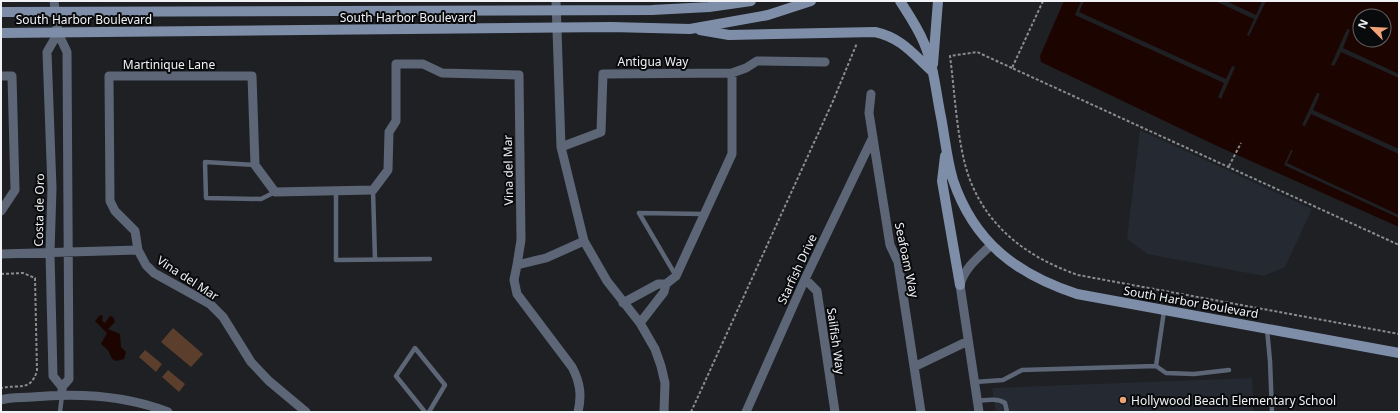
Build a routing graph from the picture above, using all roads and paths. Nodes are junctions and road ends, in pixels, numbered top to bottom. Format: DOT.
graph roads {
  1 [pos="751,1"];
  2 [pos="811,1"];
  3 [pos="900,1"];
  4 [pos="938,1"];
  5 [pos="1043,1"];
  6 [pos="556,5"];
  7 [pos="54,6"];
  8 [pos="1,12"];
  9 [pos="556,29"];
  10 [pos="690,29"];
  11 [pos="862,31"];
  12 [pos="1,32"];
  13 [pos="58,33"];
  14 [pos="825,62"];
  15 [pos="1012,68"];
  16 [pos="933,72"];
  17 [pos="732,73"];
  18 [pos="1,76"];
  19 [pos="871,94"];
  20 [pos="873,137"];
  21 [pos="1241,143"];
  22 [pos="946,146"];
  23 [pos="561,147"];
  24 [pos="255,165"];
  25 [pos="1229,166"];
  26 [pos="336,190"];
  27 [pos="373,190"];
  28 [pos="275,192"];
  29 [pos="1,211"];
  30 [pos="706,214"];
  31 [pos="584,241"];
  32 [pos="991,245"];
  33 [pos="1399,245"];
  34 [pos="138,250"];
  35 [pos="68,252"];
  36 [pos="50,253"];
  37 [pos="1,254"];
  38 [pos="375,259"];
  39 [pos="430,259"];
  40 [pos="517,265"];
  41 [pos="1,274"];
  42 [pos="676,276"];
  43 [pos="805,279"];
  44 [pos="666,284"];
  45 [pos="960,285"];
  46 [pos="650,288"];
  47 [pos="658,299"];
  48 [pos="623,303"];
  49 [pos="1164,311"];
  50 [pos="640,323"];
  51 [pos="1267,329"];
  52 [pos="1399,334"];
  53 [pos="968,341"];
  54 [pos="1399,353"];
  55 [pos="1156,366"];
  56 [pos="914,367"];
  57 [pos="1229,370"];
  58 [pos="975,382"];
  59 [pos="1,388"];
  60 [pos="62,391"];
  61 [pos="1,400"];
  62 [pos="977,401"];
  63 [pos="60,412"];
  64 [pos="168,412"];
  65 [pos="306,412"];
  66 [pos="425,412"];
  67 [pos="429,412"];
  68 [pos="578,412"];
  69 [pos="664,412"];
  70 [pos="691,412"];
  71 [pos="746,412"];
  72 [pos="835,412"];
  73 [pos="921,412"];
  74 [pos="979,412"];
  75 [pos="1007,412"];
  76 [pos="1272,412"];
  1 -- 6 [label="main road, South Harbor Boulevard"];
  2 -- 10 [label="main road, South Harbor Boulevard"];
  3 -- 16 [label="main road"];
  4 -- 16 [label="main road"];
  5 -- 15 [label="path"];
  6 -- 7 [label="main road, South Harbor Boulevard"];
  6 -- 9 [label="street"];
  7 -- 8 [label="main road, South Harbor Boulevard"];
  7 -- 13 [label="street"];
  9 -- 10 [label="main road, South Harbor Boulevard"];
  9 -- 13 [label="main road, South Harbor Boulevard"];
  9 -- 23 [label="street"];
  10 -- 11 [label="main road"];
  11 -- 16 [label="main road"];
  11 -- 70 [label="path"];
  12 -- 13 [label="main road, South Harbor Boulevard"];
  13 -- 35 [label="street"];
  13 -- 36 [label="street, Costa de Oro"];
  14 -- 17 [label="street, Antigua Way"];
  15 -- 25 [label="path"];
  15 -- 52 [label="path"];
  16 -- 22 [label="main road"];
  17 -- 23 [label="street, Antigua Way"];
  17 -- 30 [label="street"];
  18 -- 29 [label="street"];
  19 -- 20 [label="street, Seafoam Way"];
  20 -- 43 [label="street, Starfish Drive"];
  20 -- 56 [label="street, Seafoam Way"];
  21 -- 25 [label="path"];
  22 -- 32 [label="main road, South Harbor Boulevard"];
  22 -- 45 [label="main road"];
  23 -- 31 [label="street"];
  24 -- 28 [label="street"];
  24 -- 28 [label="lane"];
  24 -- 34 [label="street, Martinique Lane"];
  25 -- 33 [label="path"];
  26 -- 27 [label="street"];
  26 -- 28 [label="street"];
  26 -- 38 [label="lane"];
  27 -- 38 [label="lane"];
  27 -- 40 [label="street, Vina del Mar"];
  30 -- 42 [label="street"];
  30 -- 42 [label="lane"];
  31 -- 40 [label="street"];
  31 -- 48 [label="street"];
  32 -- 45 [label="street"];
  32 -- 49 [label="main road, South Harbor Boulevard"];
  34 -- 35 [label="street"];
  34 -- 65 [label="street, Vina del Mar"];
  35 -- 36 [label="street"];
  35 -- 60 [label="street"];
  36 -- 37 [label="street"];
  36 -- 60 [label="street, Costa de Oro"];
  38 -- 39 [label="lane"];
  40 -- 68 [label="street, Vina del Mar"];
  41 -- 59 [label="path"];
  42 -- 44 [label="street"];
  43 -- 71 [label="street, Starfish Drive"];
  43 -- 72 [label="street, Sailfish Way"];
  44 -- 46 [label="street"];
  44 -- 47 [label="street"];
  45 -- 53 [label="street"];
  46 -- 47 [label="street"];
  46 -- 48 [label="street"];
  47 -- 50 [label="street"];
  48 -- 50 [label="street"];
  49 -- 51 [label="main road, South Harbor Boulevard"];
  49 -- 55 [label="lane"];
  50 -- 69 [label="street"];
  51 -- 54 [label="main road, South Harbor Boulevard"];
  51 -- 76 [label="lane"];
  53 -- 56 [label="street"];
  53 -- 58 [label="street"];
  55 -- 57 [label="lane"];
  55 -- 58 [label="lane"];
  56 -- 73 [label="street, Seafoam Way"];
  58 -- 62 [label="street"];
  60 -- 61 [label="street"];
  60 -- 63 [label="lane"];
  60 -- 64 [label="street"];
  62 -- 74 [label="street"];
  62 -- 75 [label="lane"];
  66 -- 67 [label="lane"];
}
